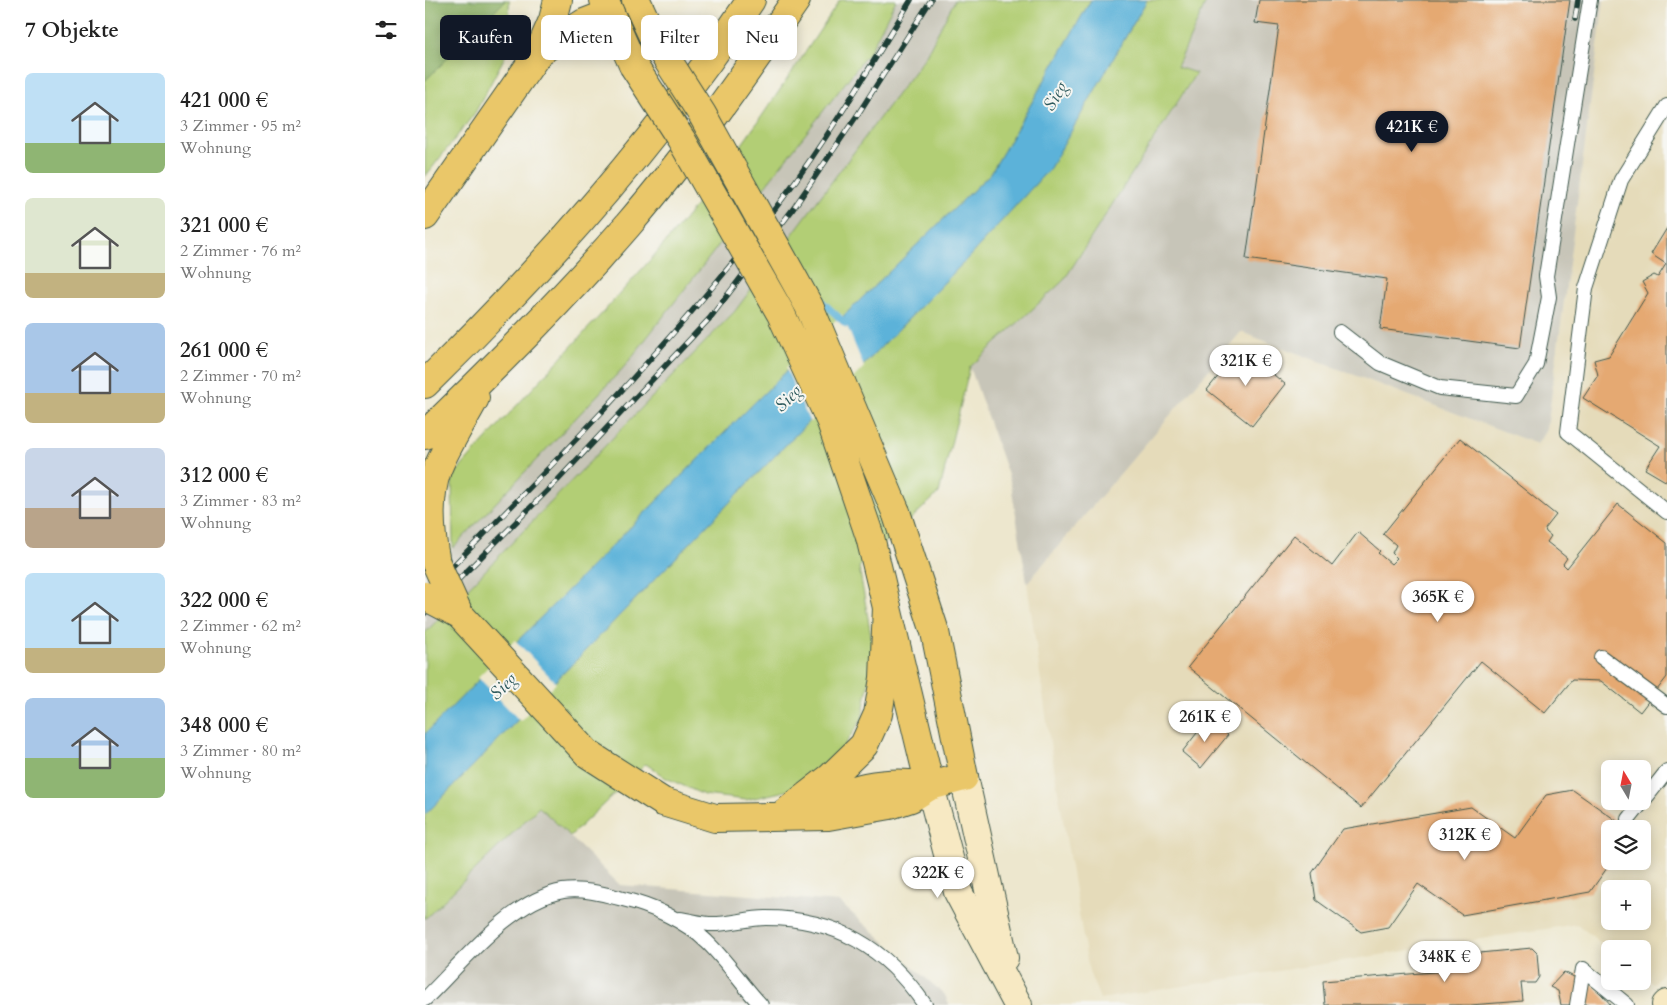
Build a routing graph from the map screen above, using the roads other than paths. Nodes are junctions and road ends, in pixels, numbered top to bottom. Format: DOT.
graph roads {
  1 [pos="558,0"];
  2 [pos="636,0"];
  3 [pos="751,0"];
  4 [pos="796,0"];
  5 [pos="1590,0"];
  6 [pos="614,4"];
  7 [pos="539,52"];
  8 [pos="1667,106"];
  9 [pos="425,216"];
  10 [pos="1340,332"];
  11 [pos="488,374"];
  12 [pos="425,384"];
  13 [pos="425,435"];
  14 [pos="1667,512"];
  15 [pos="425,596"];
  16 [pos="887,607"];
  17 [pos="459,614"];
  18 [pos="1601,656"];
  19 [pos="1667,706"];
  20 [pos="1667,771"];
  21 [pos="965,777"];
  22 [pos="930,786"];
  23 [pos="781,816"];
  24 [pos="1629,819"];
  25 [pos="673,918"];
  26 [pos="1014,996"];
  27 [pos="425,999"];
  28 [pos="761,1005"];
  29 [pos="925,1005"];
  30 [pos="1577,1005"];
  31 [pos="1627,1005"];
  1 -- 7 [label="main road"];
  2 -- 21 [label="main road, bridge"];
  3 -- 12 [label="main road"];
  4 -- 11 [label="main road"];
  5 -- 10 [label="lane"];
  6 -- 7 [label="main road"];
  6 -- 16 [label="main road, bridge"];
  7 -- 9 [label="main road"];
  8 -- 14 [label="lane"];
  11 -- 13 [label="main road"];
  11 -- 17 [label="main road, bridge"];
  15 -- 17 [label="main road, bridge"];
  16 -- 22 [label="main road"];
  16 -- 23 [label="main road"];
  17 -- 23 [label="main road"];
  18 -- 19 [label="lane"];
  20 -- 24 [label="lane"];
  21 -- 22 [label="main road"];
  21 -- 26 [label="main road"];
  22 -- 23 [label="main road"];
  22 -- 26 [label="main road"];
  25 -- 27 [label="lane"];
  25 -- 28 [label="lane"];
  25 -- 29 [label="lane"];
  30 -- 31 [label="lane"];
}
